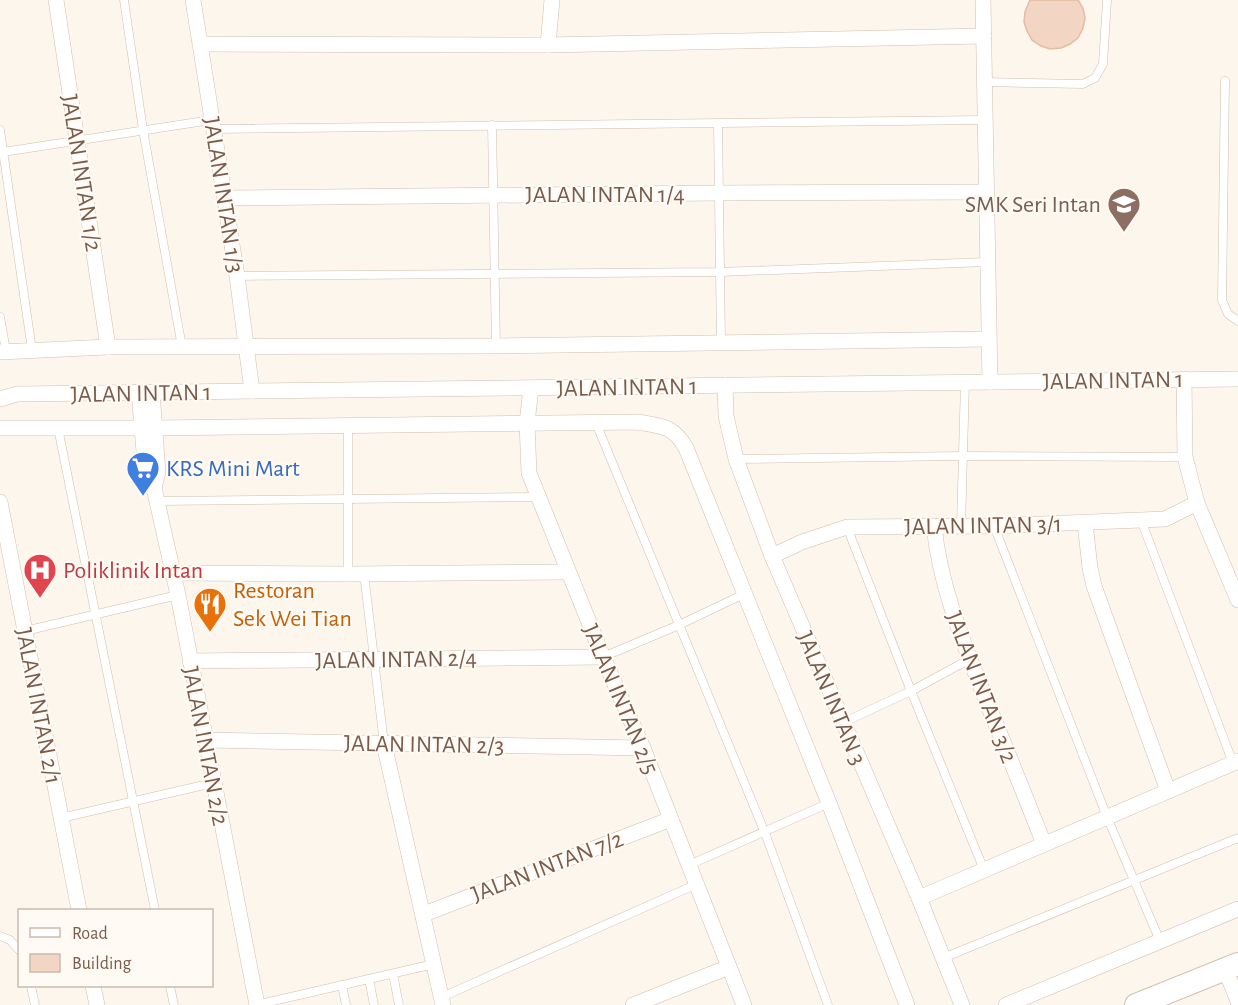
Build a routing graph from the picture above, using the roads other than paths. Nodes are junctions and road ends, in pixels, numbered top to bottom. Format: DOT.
graph roads {
  1 [pos="56,0"];
  2 [pos="124,0"];
  3 [pos="193,0"];
  4 [pos="552,0"];
  5 [pos="983,0"];
  6 [pos="1107,0"];
  7 [pos="984,36"];
  8 [pos="201,44"];
  9 [pos="549,45"];
  10 [pos="1226,81"];
  11 [pos="985,82"];
  12 [pos="985,120"];
  13 [pos="718,124"];
  14 [pos="212,125"];
  15 [pos="492,125"];
  16 [pos="0,130"];
  17 [pos="143,130"];
  18 [pos="77,141"];
  19 [pos="2,156"];
  20 [pos="985,192"];
  21 [pos="718,193"];
  22 [pos="492,195"];
  23 [pos="224,198"];
  24 [pos="987,262"];
  25 [pos="720,272"];
  26 [pos="495,274"];
  27 [pos="237,276"];
  28 [pos="0,316"];
  29 [pos="1238,321"];
  30 [pos="988,339"];
  31 [pos="721,343"];
  32 [pos="496,346"];
  33 [pos="108,347"];
  34 [pos="182,347"];
  35 [pos="247,348"];
  36 [pos="32,350"];
  37 [pos="3,351"];
  38 [pos="1238,379"];
  39 [pos="1184,380"];
  40 [pos="965,382"];
  41 [pos="990,382"];
  42 [pos="725,385"];
  43 [pos="0,388"];
  44 [pos="531,388"];
  45 [pos="252,391"];
  46 [pos="145,392"];
  47 [pos="17,394"];
  48 [pos="0,399"];
  49 [pos="527,423"];
  50 [pos="596,423"];
  51 [pos="348,426"];
  52 [pos="0,428"];
  53 [pos="58,428"];
  54 [pos="147,428"];
  55 [pos="962,456"];
  56 [pos="1185,457"];
  57 [pos="736,459"];
  58 [pos="156,494"];
  59 [pos="538,497"];
  60 [pos="348,499"];
  61 [pos="0,502"];
  62 [pos="1197,503"];
  63 [pos="1141,520"];
  64 [pos="1085,523"];
  65 [pos="934,526"];
  66 [pos="961,526"];
  67 [pos="994,526"];
  68 [pos="847,527"];
  69 [pos="772,556"];
  70 [pos="568,572"];
  71 [pos="172,573"];
  72 [pos="356,574"];
  73 [pos="744,594"];
  74 [pos="178,595"];
  75 [pos="1238,600"];
  76 [pos="95,614"];
  77 [pos="679,625"];
  78 [pos="25,631"];
  79 [pos="603,657"];
  80 [pos="374,659"];
  81 [pos="970,659"];
  82 [pos="190,661"];
  83 [pos="911,691"];
  84 [pos="842,723"];
  85 [pos="206,740"];
  86 [pos="384,744"];
  87 [pos="643,748"];
  88 [pos="1236,762"];
  89 [pos="213,783"];
  90 [pos="1168,791"];
  91 [pos="133,801"];
  92 [pos="829,803"];
  93 [pos="1107,817"];
  94 [pos="61,818"];
  95 [pos="671,819"];
  96 [pos="765,833"];
  97 [pos="1238,838"];
  98 [pos="1044,844"];
  99 [pos="689,865"];
  100 [pos="984,870"];
  101 [pos="1135,880"];
  102 [pos="697,884"];
  103 [pos="919,898"];
  104 [pos="79,909"];
  105 [pos="155,909"];
  106 [pos="1238,909"];
  107 [pos="424,914"];
  108 [pos="0,936"];
  109 [pos="1160,941"];
  110 [pos="18,949"];
  111 [pos="943,958"];
  112 [pos="435,964"];
  113 [pos="1231,966"];
  114 [pos="729,967"];
  115 [pos="393,974"];
  116 [pos="369,979"];
  117 [pos="342,985"];
  118 [pos="31,987"];
  119 [pos="93,987"];
  120 [pos="170,987"];
  121 [pos="442,1001"];
  122 [pos="1238,1001"];
  123 [pos="34,1005"];
  124 [pos="97,1005"];
  125 [pos="174,1005"];
  126 [pos="256,1005"];
  127 [pos="346,1005"];
  128 [pos="374,1005"];
  129 [pos="399,1005"];
  130 [pos="633,1005"];
  131 [pos="744,1005"];
  132 [pos="828,1005"];
  133 [pos="907,1005"];
  134 [pos="962,1005"];
  135 [pos="1006,1005"];
  136 [pos="1136,1005"];
  1 -- 18 [label="street, JALAN INTAN 1/2"];
  2 -- 17 [label="lane"];
  3 -- 8 [label="street, JALAN INTAN 1/3"];
  4 -- 9 [label="street"];
  5 -- 7 [label="street"];
  6 -- 11 [label="lane"];
  7 -- 9 [label="street"];
  7 -- 11 [label="street"];
  8 -- 9 [label="street"];
  8 -- 14 [label="street, JALAN INTAN 1/3"];
  10 -- 29 [label="lane"];
  11 -- 12 [label="street"];
  12 -- 13 [label="lane"];
  12 -- 20 [label="street"];
  13 -- 15 [label="lane"];
  13 -- 21 [label="lane"];
  14 -- 15 [label="lane"];
  14 -- 17 [label="lane"];
  14 -- 23 [label="street, JALAN INTAN 1/3"];
  15 -- 22 [label="lane"];
  16 -- 19 [label="lane"];
  17 -- 18 [label="lane"];
  17 -- 34 [label="lane"];
  18 -- 19 [label="lane"];
  18 -- 33 [label="street, JALAN INTAN 1/2"];
  19 -- 36 [label="lane"];
  20 -- 21 [label="street, JALAN INTAN 1/4"];
  20 -- 24 [label="street"];
  21 -- 22 [label="street, JALAN INTAN 1/4"];
  21 -- 25 [label="lane"];
  22 -- 23 [label="street, JALAN INTAN 1/4"];
  22 -- 26 [label="lane"];
  23 -- 27 [label="street, JALAN INTAN 1/3"];
  24 -- 25 [label="lane"];
  24 -- 30 [label="street"];
  25 -- 26 [label="lane"];
  25 -- 31 [label="lane"];
  26 -- 27 [label="lane"];
  26 -- 32 [label="lane"];
  27 -- 35 [label="street, JALAN INTAN 1/3"];
  28 -- 37 [label="lane"];
  30 -- 31 [label="street, JALAN INTAN 1"];
  30 -- 41 [label="street"];
  31 -- 32 [label="street, JALAN INTAN 1"];
  32 -- 35 [label="street, JALAN INTAN 1"];
  33 -- 34 [label="street, JALAN INTAN 1"];
  33 -- 36 [label="street, JALAN INTAN 1"];
  34 -- 35 [label="street, JALAN INTAN 1"];
  35 -- 45 [label="street, JALAN INTAN 1/3"];
  36 -- 37 [label="street, JALAN INTAN 1"];
  38 -- 39 [label="street, JALAN INTAN 1"];
  39 -- 41 [label="street, JALAN INTAN 1"];
  39 -- 56 [label="street"];
  40 -- 41 [label="street, JALAN INTAN 1"];
  40 -- 42 [label="street, JALAN INTAN 1"];
  40 -- 55 [label="lane"];
  42 -- 44 [label="street, JALAN INTAN 1"];
  42 -- 57 [label="street, JALAN INTAN 3"];
  43 -- 47 [label="street, JALAN INTAN 1"];
  44 -- 45 [label="street, JALAN INTAN 1"];
  44 -- 49 [label="street, JALAN INTAN 2/5"];
  45 -- 46 [label="street, JALAN INTAN 1"];
  46 -- 47 [label="street, JALAN INTAN 1"];
  46 -- 54 [label="street, JALAN INTAN 2/2"];
  47 -- 48 [label="street, JALAN INTAN 1"];
  49 -- 50 [label="street, JALAN INTAN 1"];
  49 -- 51 [label="street, JALAN INTAN 1"];
  49 -- 59 [label="street, JALAN INTAN 2/5"];
  50 -- 73 [label="street, JALAN INTAN 1"];
  50 -- 77 [label="lane"];
  51 -- 54 [label="street, JALAN INTAN 1"];
  51 -- 60 [label="lane"];
  52 -- 53 [label="street"];
  53 -- 54 [label="street"];
  53 -- 76 [label="lane"];
  54 -- 58 [label="street, JALAN INTAN 2/2"];
  55 -- 56 [label="lane"];
  55 -- 57 [label="lane"];
  55 -- 66 [label="lane"];
  56 -- 62 [label="street"];
  57 -- 69 [label="street, JALAN INTAN 3"];
  58 -- 60 [label="lane"];
  58 -- 71 [label="street, JALAN INTAN 2/2"];
  59 -- 60 [label="lane"];
  59 -- 70 [label="street, JALAN INTAN 2/5"];
  60 -- 72 [label="lane"];
  61 -- 78 [label="street, JALAN INTAN 2/1"];
  62 -- 63 [label="street, JALAN INTAN 3/1"];
  62 -- 75 [label="street"];
  63 -- 64 [label="street, JALAN INTAN 3/1"];
  63 -- 88 [label="lane"];
  64 -- 67 [label="street, JALAN INTAN 3/1"];
  64 -- 90 [label="street"];
  65 -- 66 [label="street, JALAN INTAN 3/1"];
  65 -- 68 [label="street, JALAN INTAN 3/1"];
  65 -- 81 [label="street, JALAN INTAN 3/2"];
  66 -- 67 [label="street, JALAN INTAN 3/1"];
  67 -- 93 [label="lane"];
  68 -- 69 [label="street, JALAN INTAN 3/1"];
  68 -- 83 [label="lane"];
  69 -- 84 [label="street, JALAN INTAN 3"];
  70 -- 72 [label="street"];
  70 -- 79 [label="street, JALAN INTAN 2/5"];
  71 -- 72 [label="street"];
  71 -- 74 [label="street, JALAN INTAN 2/2"];
  72 -- 80 [label="lane"];
  73 -- 77 [label="lane"];
  73 -- 92 [label="street, JALAN INTAN 1"];
  74 -- 76 [label="lane"];
  74 -- 82 [label="street, JALAN INTAN 2/2"];
  76 -- 78 [label="lane"];
  76 -- 91 [label="lane"];
  77 -- 79 [label="lane"];
  77 -- 96 [label="lane"];
  78 -- 94 [label="street, JALAN INTAN 2/1"];
  79 -- 80 [label="street, JALAN INTAN 2/4"];
  79 -- 87 [label="street, JALAN INTAN 2/5"];
  80 -- 82 [label="street, JALAN INTAN 2/4"];
  80 -- 86 [label="lane"];
  81 -- 83 [label="lane"];
  81 -- 98 [label="street, JALAN INTAN 3/2"];
  82 -- 85 [label="street, JALAN INTAN 2/2"];
  83 -- 84 [label="lane"];
  83 -- 100 [label="lane"];
  84 -- 103 [label="street, JALAN INTAN 3"];
  85 -- 86 [label="street, JALAN INTAN 2/3"];
  85 -- 89 [label="street, JALAN INTAN 2/2"];
  86 -- 87 [label="street, JALAN INTAN 2/3"];
  86 -- 107 [label="street"];
  87 -- 95 [label="street, JALAN INTAN 2/5"];
  88 -- 90 [label="street"];
  89 -- 91 [label="lane"];
  89 -- 126 [label="street, JALAN INTAN 2/2"];
  90 -- 93 [label="street"];
  91 -- 94 [label="lane"];
  91 -- 105 [label="lane"];
  92 -- 96 [label="lane"];
  92 -- 133 [label="street, JALAN INTAN 1"];
  93 -- 98 [label="street"];
  93 -- 101 [label="lane"];
  94 -- 104 [label="street, JALAN INTAN 2/1"];
  95 -- 99 [label="street, JALAN INTAN 2/5"];
  95 -- 107 [label="street, JALAN INTAN 7/2"];
  96 -- 99 [label="lane"];
  96 -- 132 [label="lane"];
  97 -- 101 [label="lane"];
  98 -- 100 [label="street"];
  99 -- 102 [label="street, JALAN INTAN 2/5"];
  100 -- 103 [label="street"];
  101 -- 109 [label="lane"];
  101 -- 111 [label="lane"];
  102 -- 114 [label="street, JALAN INTAN 2/5"];
  102 -- 121 [label="lane"];
  103 -- 111 [label="street, JALAN INTAN 3"];
  106 -- 109 [label="street"];
  107 -- 112 [label="street"];
  108 -- 110 [label="lane"];
  109 -- 135 [label="street"];
  111 -- 134 [label="street, JALAN INTAN 3"];
  112 -- 115 [label="lane"];
  112 -- 121 [label="street"];
  113 -- 122 [label="street"];
  113 -- 136 [label="street"];
  114 -- 130 [label="street"];
  114 -- 131 [label="street, JALAN INTAN 2/5"];
  115 -- 116 [label="lane"];
  115 -- 129 [label="lane"];
  116 -- 117 [label="lane"];
  116 -- 128 [label="lane"];
  117 -- 126 [label="lane"];
  117 -- 127 [label="lane"];
  118 -- 123 [label="lane"];
  119 -- 124 [label="street"];
  120 -- 125 [label="lane"];
}
